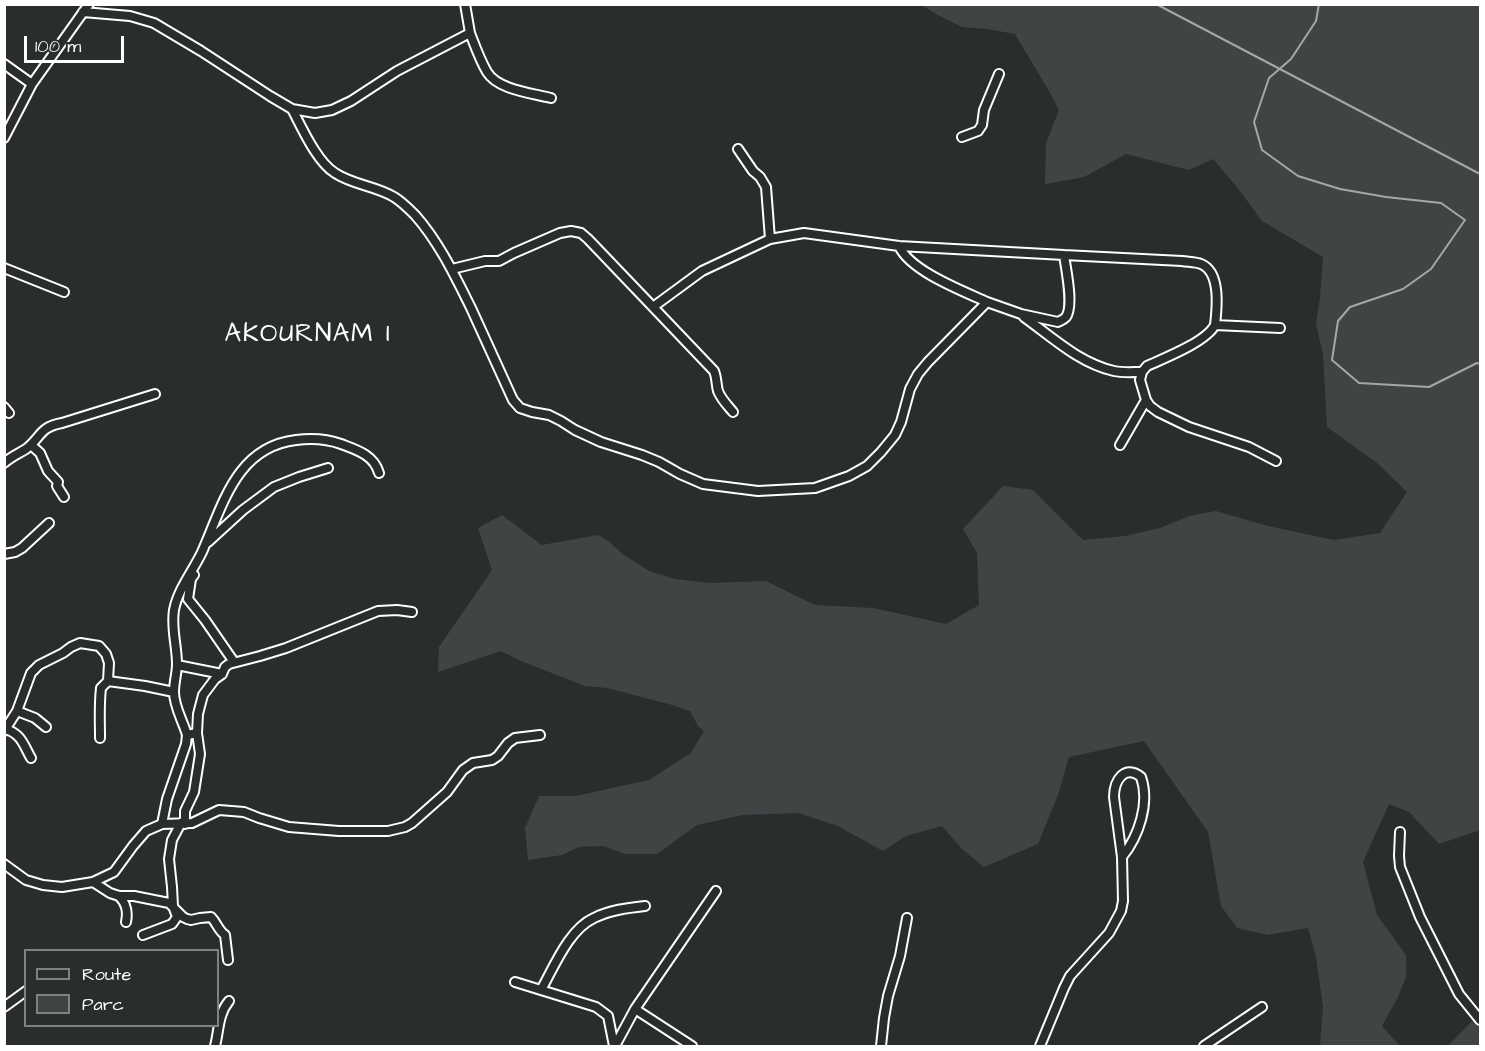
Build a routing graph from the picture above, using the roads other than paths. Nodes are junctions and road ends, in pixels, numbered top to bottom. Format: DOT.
graph roads {
  1 [pos="89,4"];
  2 [pos="470,4"];
  3 [pos="466,9"];
  4 [pos="83,12"];
  5 [pos="470,33"];
  6 [pos="4,64"];
  7 [pos="999,74"];
  8 [pos="32,84"];
  9 [pos="551,98"];
  10 [pos="292,109"];
  11 [pos="962,137"];
  12 [pos="4,138"];
  13 [pos="738,149"];
  14 [pos="770,239"];
  15 [pos="899,246"];
  16 [pos="1064,255"];
  17 [pos="4,268"];
  18 [pos="452,269"];
  19 [pos="64,292"];
  20 [pos="987,302"];
  21 [pos="653,308"];
  22 [pos="1021,314"];
  23 [pos="1215,325"];
  24 [pos="1280,328"];
  25 [pos="1142,372"];
  26 [pos="155,394"];
  27 [pos="1146,400"];
  28 [pos="732,412"];
  29 [pos="31,445"];
  30 [pos="1120,445"];
  31 [pos="1276,461"];
  32 [pos="4,463"];
  33 [pos="328,468"];
  34 [pos="379,473"];
  35 [pos="64,497"];
  36 [pos="49,523"];
  37 [pos="203,549"];
  38 [pos="4,554"];
  39 [pos="178,597"];
  40 [pos="188,599"];
  41 [pos="412,612"];
  42 [pos="234,662"];
  43 [pos="177,665"];
  44 [pos="222,674"];
  45 [pos="108,681"];
  46 [pos="174,692"];
  47 [pos="17,711"];
  48 [pos="46,727"];
  49 [pos="5,730"];
  50 [pos="197,733"];
  51 [pos="187,735"];
  52 [pos="540,735"];
  53 [pos="100,738"];
  54 [pos="31,758"];
  55 [pos="183,823"];
  56 [pos="162,824"];
  57 [pos="1400,832"];
  58 [pos="1122,857"];
  59 [pos="4,864"];
  60 [pos="93,882"];
  61 [pos="716,891"];
  62 [pos="119,896"];
  63 [pos="173,906"];
  64 [pos="645,906"];
  65 [pos="907,918"];
  66 [pos="126,922"];
  67 [pos="144,935"];
  68 [pos="228,960"];
  69 [pos="515,982"];
  70 [pos="541,990"];
  71 [pos="24,992"];
  72 [pos="230,1001"];
  73 [pos="4,1007"];
  74 [pos="1262,1007"];
  75 [pos="636,1009"];
  76 [pos="1480,1020"];
  77 [pos="215,1047"];
  78 [pos="614,1047"];
  79 [pos="692,1047"];
  80 [pos="881,1047"];
  81 [pos="1040,1047"];
  82 [pos="1204,1047"];
  1 -- 4 [label="street"];
  2 -- 3 [label="street"];
  3 -- 5 [label="street"];
  4 -- 8 [label="street"];
  4 -- 10 [label="street"];
  5 -- 9 [label="street"];
  5 -- 10 [label="street"];
  6 -- 8 [label="street"];
  7 -- 11 [label="street"];
  8 -- 12 [label="street"];
  10 -- 18 [label="street"];
  13 -- 14 [label="street"];
  14 -- 15 [label="street"];
  14 -- 21 [label="street"];
  15 -- 16 [label="street"];
  15 -- 20 [label="street"];
  16 -- 22 [label="street"];
  16 -- 23 [label="street"];
  17 -- 19 [label="street"];
  18 -- 20 [label="street"];
  18 -- 21 [label="street"];
  20 -- 22 [label="street"];
  21 -- 28 [label="street"];
  22 -- 25 [label="street"];
  23 -- 24 [label="street"];
  23 -- 25 [label="street"];
  25 -- 27 [label="street"];
  26 -- 29 [label="street"];
  27 -- 30 [label="street"];
  27 -- 31 [label="street"];
  29 -- 32 [label="street"];
  29 -- 35 [label="street"];
  33 -- 37 [label="street"];
  34 -- 37 [label="street"];
  36 -- 38 [label="street"];
  37 -- 39 [label="street"];
  37 -- 40 [label="street"];
  39 -- 40 [label="street"];
  39 -- 43 [label="street"];
  40 -- 42 [label="street"];
  41 -- 42 [label="street"];
  42 -- 44 [label="street"];
  43 -- 44 [label="street"];
  43 -- 46 [label="street"];
  44 -- 50 [label="street"];
  45 -- 46 [label="street"];
  45 -- 47 [label="street"];
  45 -- 53 [label="street"];
  46 -- 51 [label="street"];
  47 -- 48 [label="street"];
  47 -- 49 [label="street"];
  49 -- 54 [label="street"];
  50 -- 51 [label="street"];
  50 -- 55 [label="street"];
  51 -- 56 [label="street"];
  52 -- 55 [label="street"];
  55 -- 56 [label="street"];
  55 -- 63 [label="street"];
  56 -- 60 [label="street"];
  57 -- 76 [label="street"];
  58 -- 58 [label="street"];
  58 -- 81 [label="street"];
  59 -- 60 [label="street"];
  60 -- 62 [label="street"];
  61 -- 75 [label="street"];
  62 -- 63 [label="street"];
  62 -- 66 [label="street"];
  63 -- 67 [label="street"];
  63 -- 68 [label="street"];
  64 -- 70 [label="street"];
  65 -- 80 [label="street"];
  69 -- 70 [label="street"];
  70 -- 78 [label="street"];
  71 -- 73 [label="street"];
  72 -- 77 [label="street"];
  74 -- 82 [label="street"];
  75 -- 78 [label="street"];
  75 -- 79 [label="street"];
}
